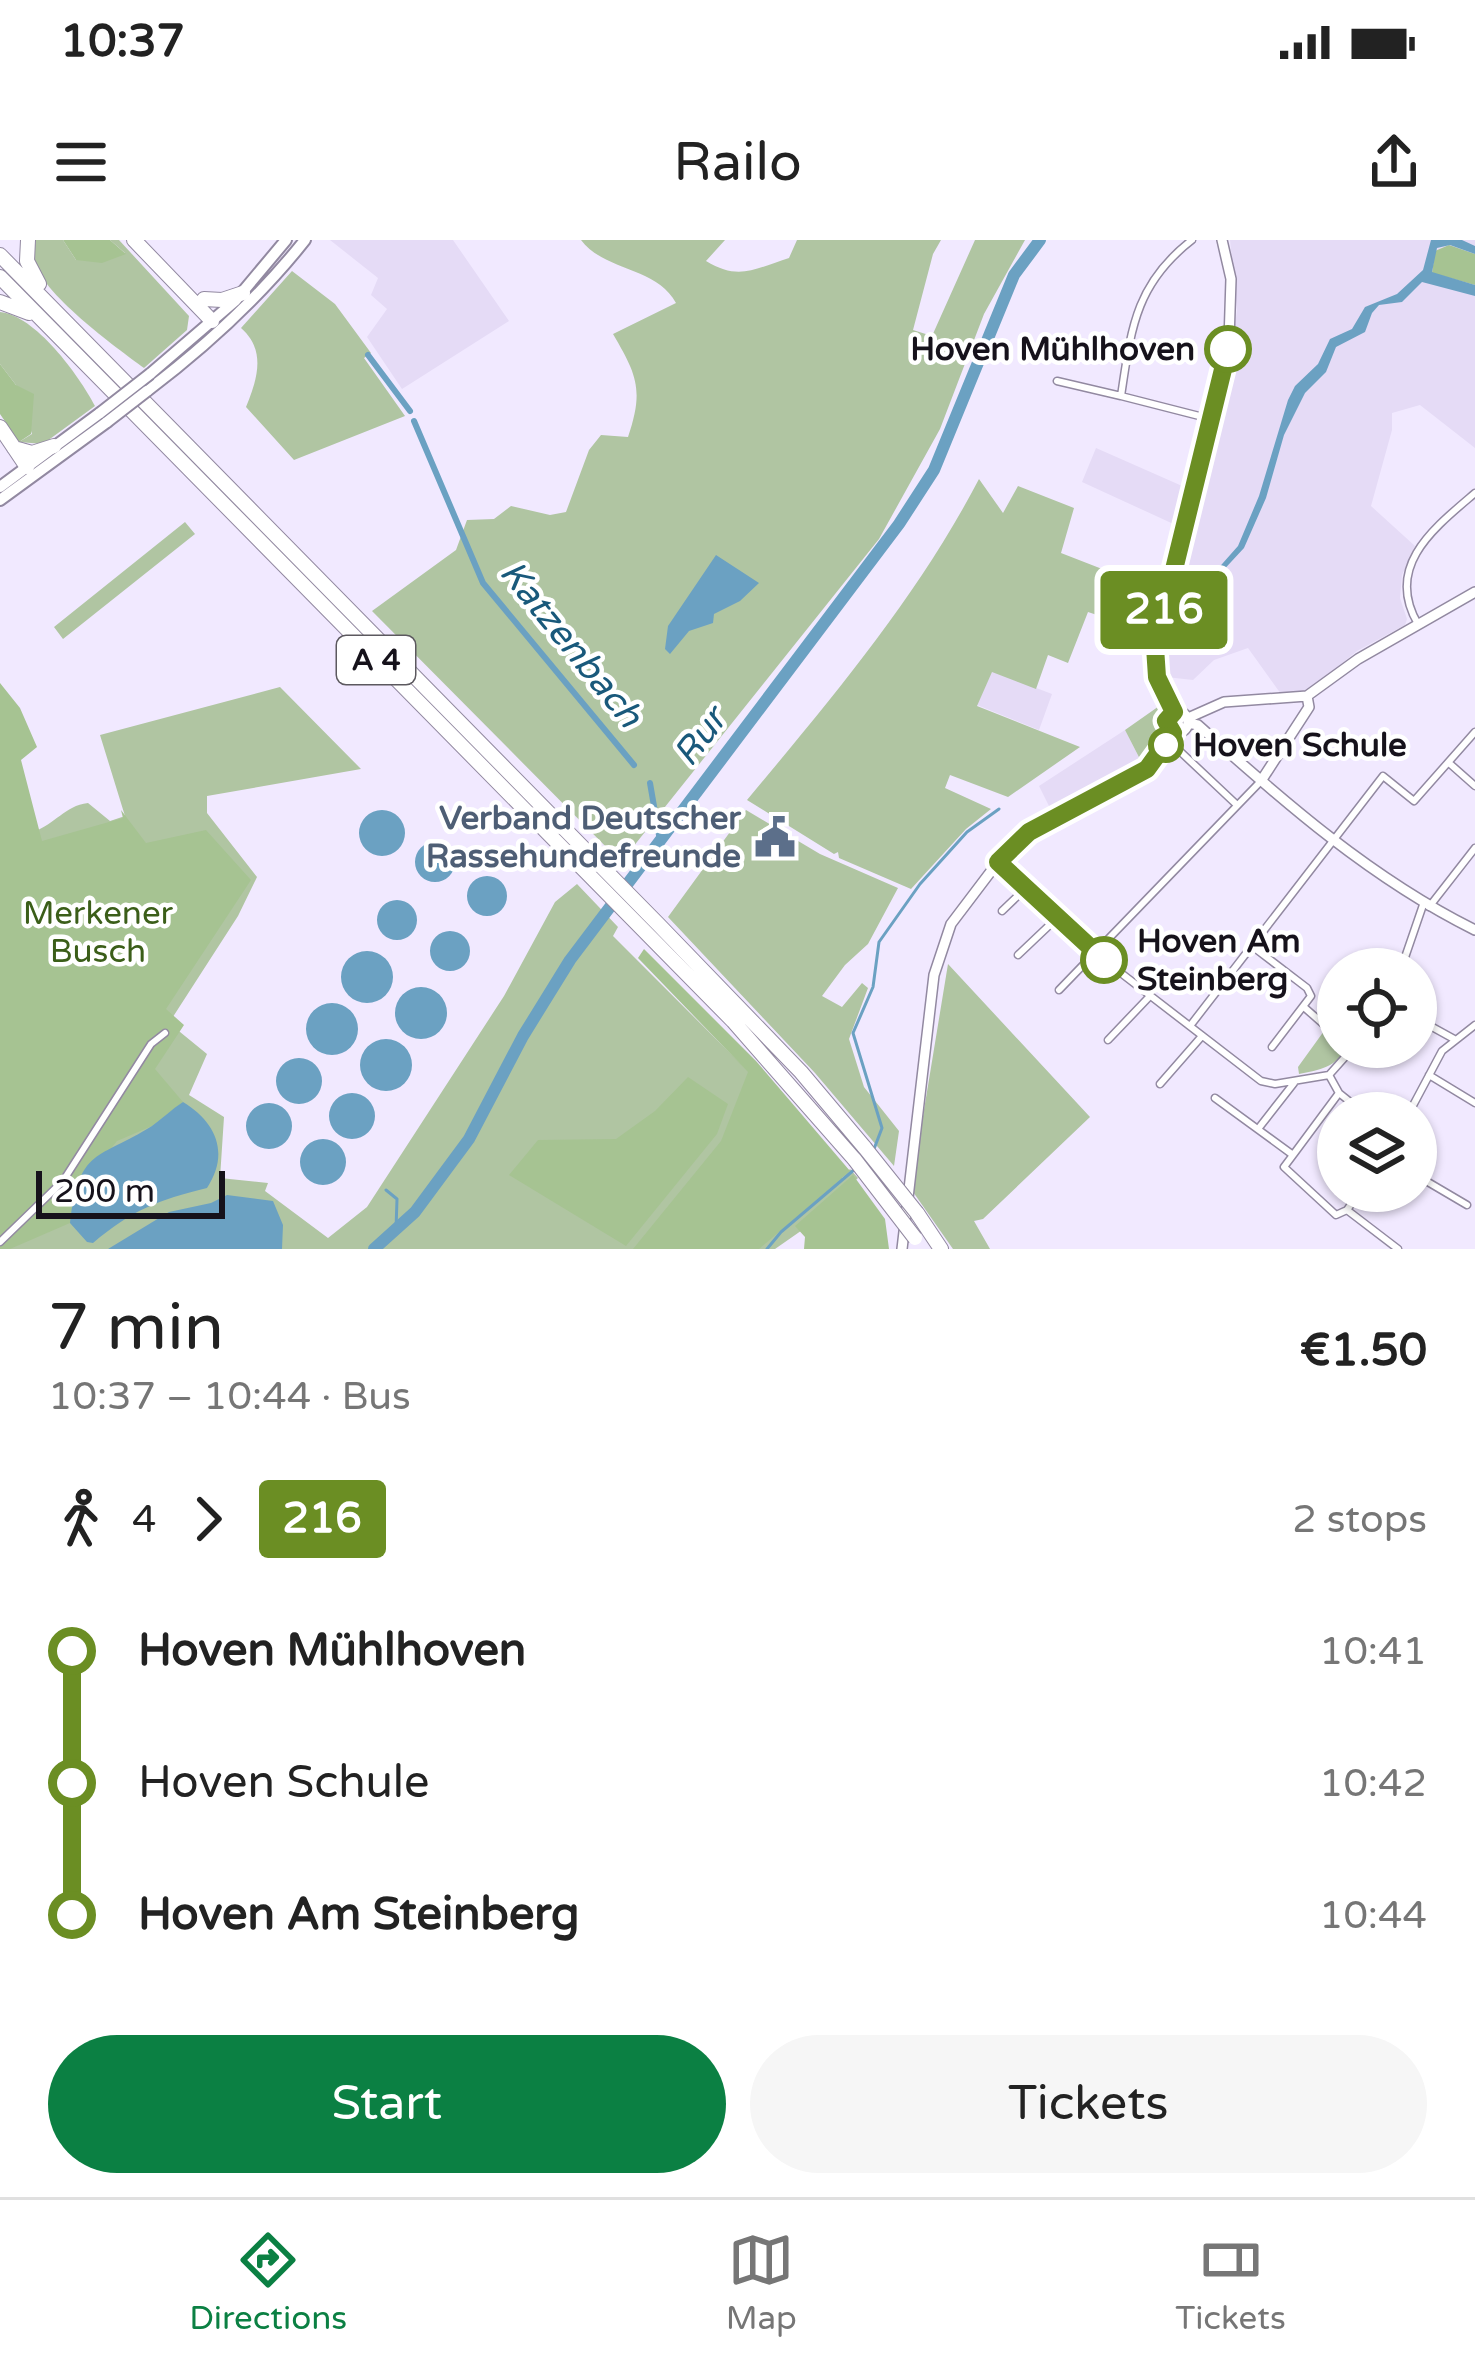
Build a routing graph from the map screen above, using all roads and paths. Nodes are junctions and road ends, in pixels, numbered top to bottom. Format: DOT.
graph roads {
  1 [pos="28,240"];
  2 [pos="138,240"];
  3 [pos="286,240"];
  4 [pos="304,240"];
  5 [pos="1192,240"];
  6 [pos="1222,240"];
  7 [pos="0,255"];
  8 [pos="0,277"];
  9 [pos="243,292"];
  10 [pos="204,299"];
  11 [pos="0,302"];
  12 [pos="40,317"];
  13 [pos="63,318"];
  14 [pos="219,323"];
  15 [pos="1057,381"];
  16 [pos="1121,396"];
  17 [pos="103,417"];
  18 [pos="1211,419"];
  19 [pos="0,427"];
  20 [pos="7,443"];
  21 [pos="54,446"];
  22 [pos="26,472"];
  23 [pos="0,487"];
  24 [pos="1475,493"];
  25 [pos="0,500"];
  26 [pos="1475,592"];
  27 [pos="1418,624"];
  28 [pos="1307,696"];
  29 [pos="1174,712"];
  30 [pos="1188,721"];
  31 [pos="1475,732"];
  32 [pos="1171,737"];
  33 [pos="1449,763"];
  34 [pos="1261,781"];
  35 [pos="1475,786"];
  36 [pos="1237,805"];
  37 [pos="1334,839"];
  38 [pos="1475,848"];
  39 [pos="584,860"];
  40 [pos="998,862"];
  41 [pos="1024,889"];
  42 [pos="1426,906"];
  43 [pos="1002,911"];
  44 [pos="1057,918"];
  45 [pos="1475,930"];
  46 [pos="1252,946"];
  47 [pos="1409,948"];
  48 [pos="1095,953"];
  49 [pos="1018,955"];
  50 [pos="1059,990"];
  51 [pos="1150,996"];
  52 [pos="1305,1007"];
  53 [pos="1317,1021"];
  54 [pos="1190,1025"];
  55 [pos="1475,1025"];
  56 [pos="1437,1030"];
  57 [pos="165,1033"];
  58 [pos="1202,1036"];
  59 [pos="1454,1039"];
  60 [pos="1108,1040"];
  61 [pos="1272,1047"];
  62 [pos="1335,1068"];
  63 [pos="1329,1075"];
  64 [pos="1429,1075"];
  65 [pos="1297,1081"];
  66 [pos="1160,1084"];
  67 [pos="1338,1092"];
  68 [pos="1420,1092"];
  69 [pos="1215,1099"];
  70 [pos="1475,1103"];
  71 [pos="1317,1122"];
  72 [pos="1258,1129"];
  73 [pos="860,1154"];
  74 [pos="1292,1155"];
  75 [pos="1437,1187"];
  76 [pos="1317,1198"];
  77 [pos="1467,1205"];
  78 [pos="1350,1212"];
  79 [pos="0,1242"];
  80 [pos="913,1245"];
  81 [pos="941,1249"];
  82 [pos="1398,1249"];
  1 -- 13 [label="highway, A 4"];
  2 -- 10 [label="highway"];
  2 -- 14 [label="highway"];
  3 -- 9 [label="main road"];
  4 -- 14 [label="main road"];
  5 -- 16 [label="street"];
  6 -- 18 [label="main road"];
  7 -- 13 [label="highway, A 4"];
  8 -- 12 [label="highway, A 4"];
  9 -- 10 [label="highway"];
  9 -- 14 [label="main road"];
  10 -- 14 [label="highway"];
  11 -- 12 [label="highway"];
  12 -- 39 [label="highway, A 4"];
  13 -- 39 [label="highway, A 4"];
  14 -- 17 [label="main road, bridge"];
  15 -- 16 [label="street"];
  16 -- 18 [label="street"];
  17 -- 21 [label="main road"];
  17 -- 22 [label="main road"];
  18 -- 29 [label="main road"];
  19 -- 20 [label="highway"];
  20 -- 21 [label="highway"];
  20 -- 22 [label="highway"];
  21 -- 22 [label="main road"];
  22 -- 23 [label="main road"];
  22 -- 25 [label="main road"];
  24 -- 27 [label="street"];
  26 -- 27 [label="main road"];
  27 -- 28 [label="main road"];
  28 -- 30 [label="main road"];
  28 -- 34 [label="main road"];
  29 -- 30 [label="main road"];
  29 -- 32 [label="main road"];
  30 -- 32 [label="main road"];
  30 -- 34 [label="main road"];
  31 -- 33 [label="street"];
  32 -- 36 [label="street"];
  32 -- 40 [label="main road"];
  33 -- 35 [label="street"];
  33 -- 37 [label="street"];
  34 -- 36 [label="street"];
  34 -- 37 [label="main road"];
  36 -- 48 [label="street"];
  37 -- 42 [label="main road"];
  37 -- 46 [label="street"];
  38 -- 42 [label="street"];
  39 -- 73 [label="highway, A 4"];
  40 -- 41 [label="street"];
  40 -- 80 [label="main road"];
  41 -- 43 [label="street"];
  41 -- 44 [label="street"];
  42 -- 45 [label="main road"];
  42 -- 47 [label="street"];
  44 -- 48 [label="street"];
  44 -- 49 [label="street"];
  46 -- 52 [label="street"];
  46 -- 54 [label="street"];
  48 -- 50 [label="street"];
  48 -- 51 [label="street"];
  51 -- 54 [label="street"];
  51 -- 60 [label="street"];
  52 -- 53 [label="street"];
  52 -- 61 [label="street"];
  54 -- 58 [label="street"];
  55 -- 59 [label="street"];
  56 -- 59 [label="street"];
  57 -- 79 [label="street"];
  58 -- 65 [label="street"];
  58 -- 66 [label="street"];
  59 -- 64 [label="street"];
  62 -- 63 [label="street"];
  63 -- 65 [label="street"];
  63 -- 67 [label="street"];
  64 -- 68 [label="street"];
  64 -- 70 [label="street"];
  65 -- 72 [label="street"];
  69 -- 72 [label="street"];
  71 -- 74 [label="street"];
  72 -- 74 [label="street"];
  73 -- 80 [label="highway, A 4, bridge"];
  73 -- 81 [label="highway, A 4, bridge"];
  74 -- 76 [label="street"];
  75 -- 77 [label="street"];
  78 -- 82 [label="street"];
}
